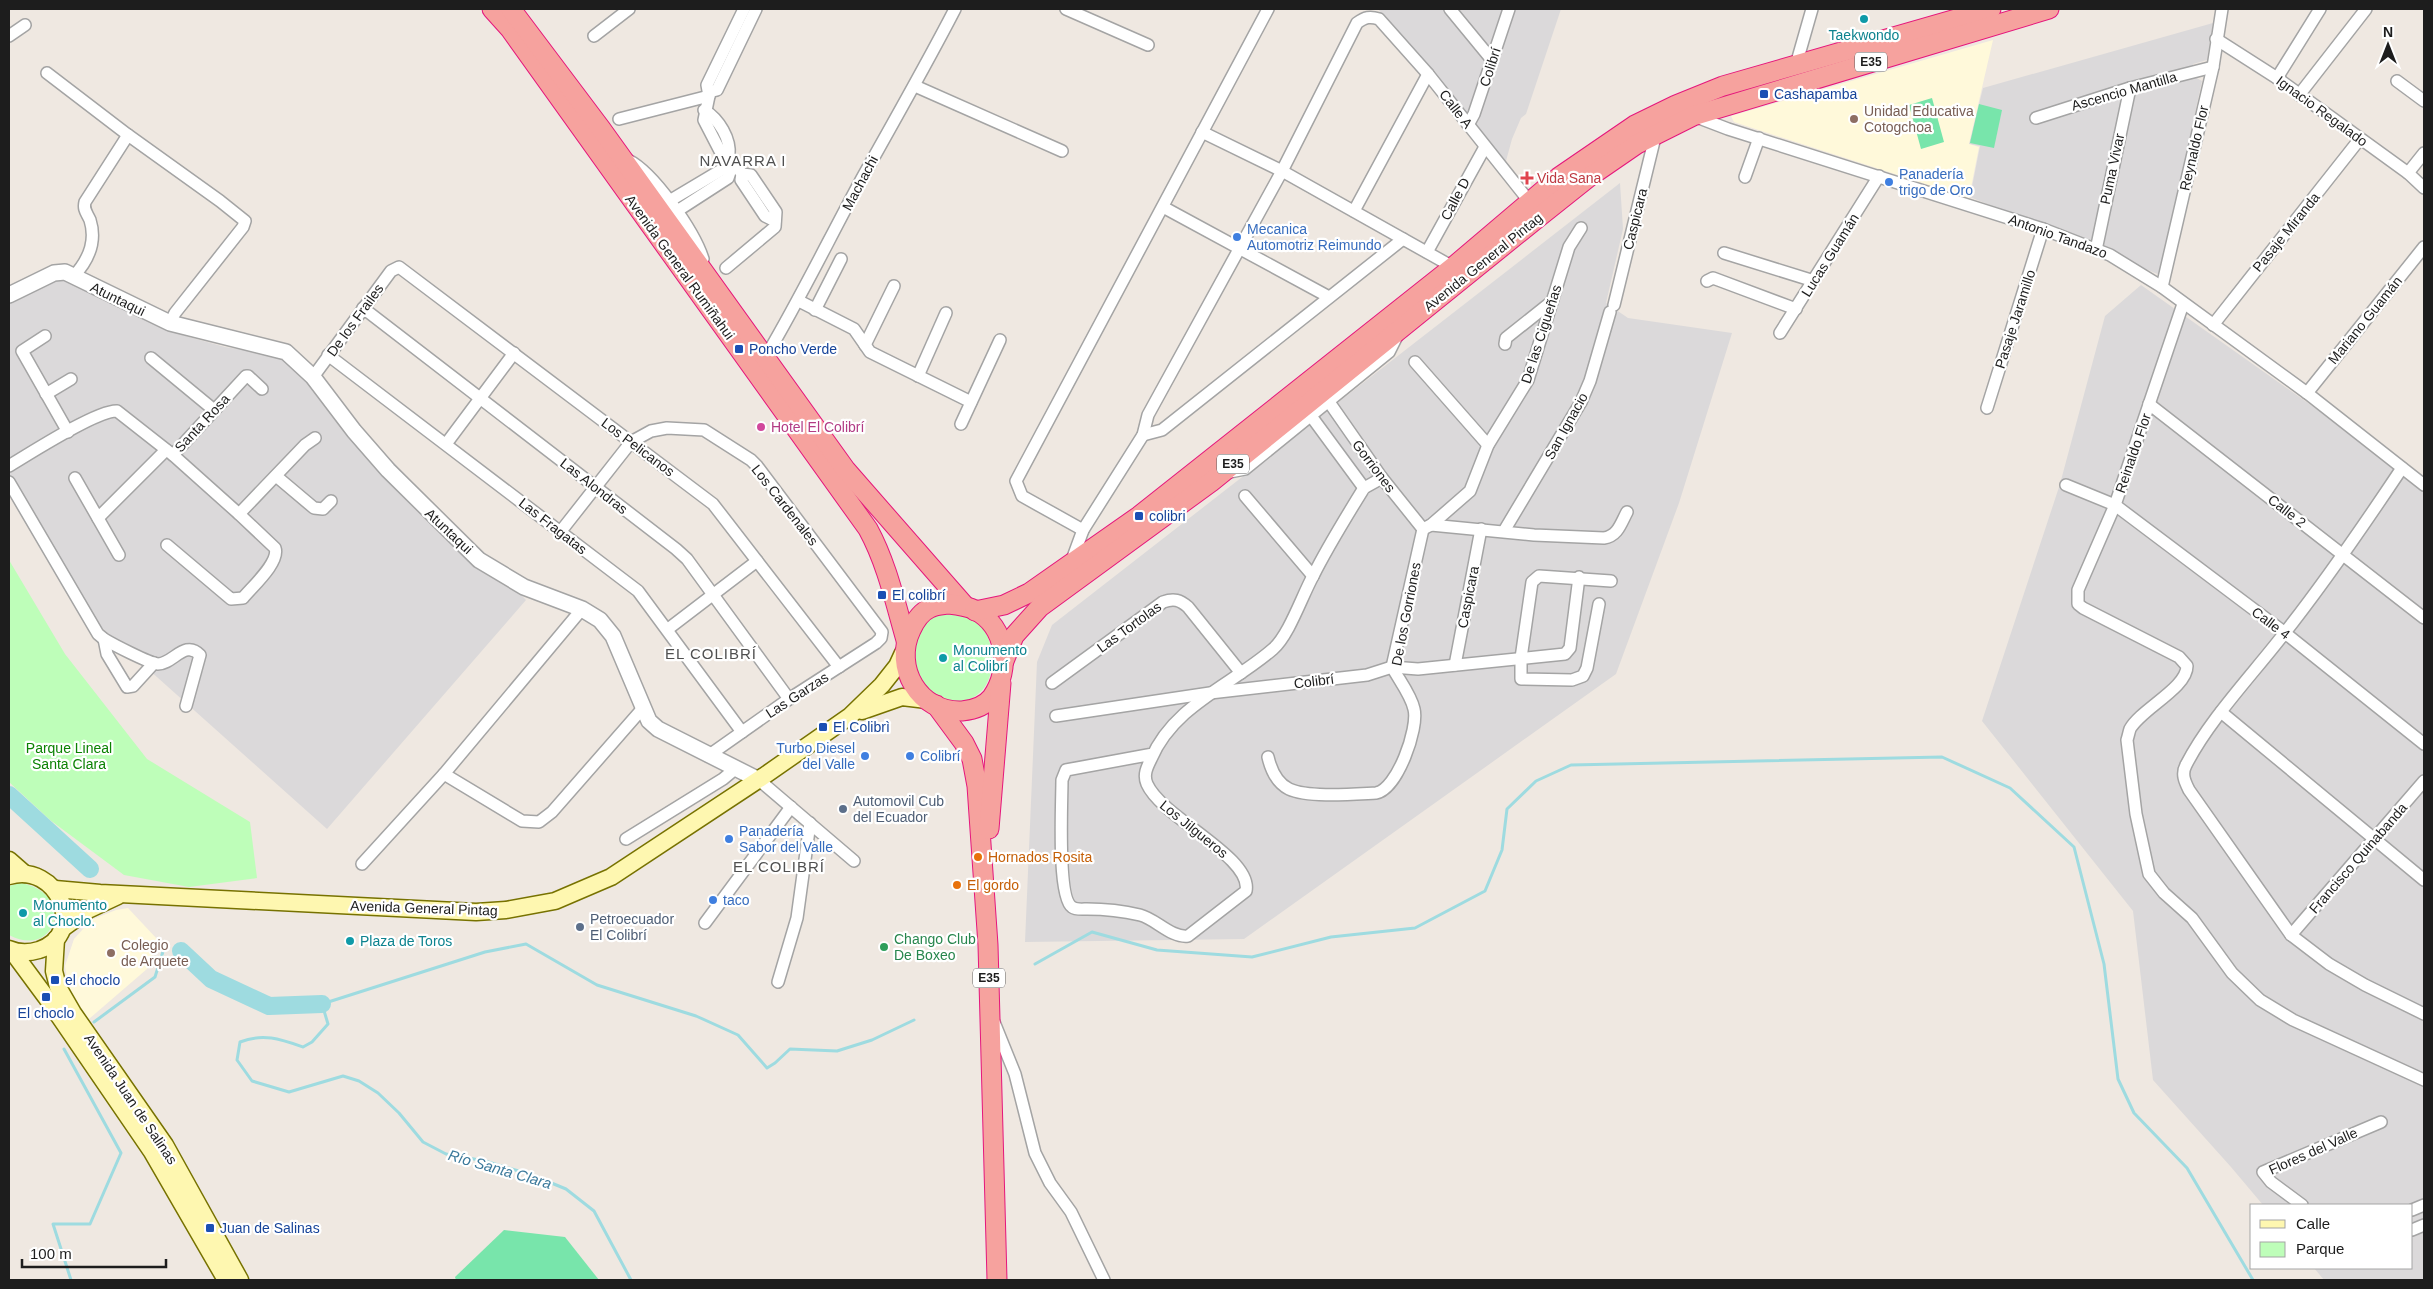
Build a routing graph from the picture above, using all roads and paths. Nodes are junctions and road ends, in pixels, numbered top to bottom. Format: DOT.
graph roads {
  1 [pos="492,9"];
  2 [pos="511,9"];
  3 [pos="629,9"];
  4 [pos="744,9"];
  5 [pos="756,9"];
  6 [pos="955,9"];
  7 [pos="1066,9"];
  8 [pos="1268,9"];
  9 [pos="1450,9"];
  10 [pos="1509,9"];
  11 [pos="1811,9"];
  12 [pos="1992,9"];
  13 [pos="2049,9"];
  14 [pos="2222,9"];
  15 [pos="2320,9"];
  16 [pos="2366,9"];
  17 [pos="25,25"];
  18 [pos="9,36"];
  19 [pos="594,36"];
  20 [pos="2216,39"];
  21 [pos="1148,45"];
  22 [pos="1492,60"];
  23 [pos="1796,64"];
  24 [pos="2212,67"];
  25 [pos="47,73"];
  26 [pos="1428,74"];
  27 [pos="2277,78"];
  28 [pos="2397,81"];
  29 [pos="915,86"];
  30 [pos="2130,88"];
  31 [pos="709,94"];
  32 [pos="2299,95"];
  33 [pos="2424,102"];
  34 [pos="1692,116"];
  35 [pos="2036,118"];
  36 [pos="619,119"];
  37 [pos="1468,124"];
  38 [pos="1202,132"];
  39 [pos="1656,133"];
  40 [pos="128,135"];
  41 [pos="1759,138"];
  42 [pos="2359,140"];
  43 [pos="1485,146"];
  44 [pos="1062,152"];
  45 [pos="2424,153"];
  46 [pos="621,157"];
  47 [pos="731,160"];
  48 [pos="1282,171"];
  49 [pos="2408,173"];
  50 [pos="1879,176"];
  51 [pos="1745,177"];
  52 [pos="2424,188"];
  53 [pos="670,200"];
  54 [pos="1530,201"];
  55 [pos="1163,207"];
  56 [pos="1354,210"];
  57 [pos="677,211"];
  58 [pos="1581,228"];
  59 [pos="2043,229"];
  60 [pos="1403,239"];
  61 [pos="2424,247"];
  62 [pos="1239,250"];
  63 [pos="2096,250"];
  64 [pos="1427,252"];
  65 [pos="1724,253"];
  66 [pos="841,259"];
  67 [pos="399,267"];
  68 [pos="1453,267"];
  69 [pos="726,268"];
  70 [pos="707,275"];
  71 [pos="73,277"];
  72 [pos="1707,280"];
  73 [pos="1814,282"];
  74 [pos="894,286"];
  75 [pos="2162,287"];
  76 [pos="9,295"];
  77 [pos="1329,297"];
  78 [pos="799,300"];
  79 [pos="1550,303"];
  80 [pos="2183,304"];
  81 [pos="363,308"];
  82 [pos="1612,309"];
  83 [pos="1796,309"];
  84 [pos="815,310"];
  85 [pos="946,313"];
  86 [pos="170,323"];
  87 [pos="2213,325"];
  88 [pos="1399,330"];
  89 [pos="1780,333"];
  90 [pos="45,336"];
  91 [pos="1000,340"];
  92 [pos="1505,344"];
  93 [pos="865,345"];
  94 [pos="514,353"];
  95 [pos="328,355"];
  96 [pos="151,358"];
  97 [pos="765,358"];
  98 [pos="1415,362"];
  99 [pos="918,376"];
  100 [pos="313,377"];
  101 [pos="71,379"];
  102 [pos="262,389"];
  103 [pos="2307,393"];
  104 [pos="46,394"];
  105 [pos="479,398"];
  106 [pos="971,402"];
  107 [pos="1329,402"];
  108 [pos="2149,404"];
  109 [pos="1987,408"];
  110 [pos="214,410"];
  111 [pos="1311,416"];
  112 [pos="961,424"];
  113 [pos="68,432"];
  114 [pos="1144,436"];
  115 [pos="316,438"];
  116 [pos="631,442"];
  117 [pos="446,444"];
  118 [pos="1488,445"];
  119 [pos="170,453"];
  120 [pos="9,466"];
  121 [pos="2402,468"];
  122 [pos="1221,473"];
  123 [pos="276,476"];
  124 [pos="76,478"];
  125 [pos="1382,478"];
  126 [pos="9,482"];
  127 [pos="2066,485"];
  128 [pos="2424,485"];
  129 [pos="596,487"];
  130 [pos="1364,488"];
  131 [pos="1244,496"];
  132 [pos="331,501"];
  133 [pos="2115,506"];
  134 [pos="1626,512"];
  135 [pos="239,514"];
  136 [pos="98,518"];
  137 [pos="1427,527"];
  138 [pos="1481,529"];
  139 [pos="1083,530"];
  140 [pos="560,531"];
  141 [pos="1504,531"];
  142 [pos="166,545"];
  143 [pos="2343,554"];
  144 [pos="119,555"];
  145 [pos="757,561"];
  146 [pos="1066,567"];
  147 [pos="1313,576"];
  148 [pos="1579,577"];
  149 [pos="1611,581"];
  150 [pos="714,596"];
  151 [pos="1599,604"];
  152 [pos="970,608"];
  153 [pos="582,609"];
  154 [pos="2424,618"];
  155 [pos="668,629"];
  156 [pos="882,632"];
  157 [pos="2285,633"];
  158 [pos="104,639"];
  159 [pos="905,646"];
  160 [pos="1521,658"];
  161 [pos="1004,661"];
  162 [pos="154,663"];
  163 [pos="1455,665"];
  164 [pos="839,668"];
  165 [pos="1392,668"];
  166 [pos="1241,672"];
  167 [pos="1001,682"];
  168 [pos="1052,683"];
  169 [pos="1210,694"];
  170 [pos="789,699"];
  171 [pos="932,703"];
  172 [pos="186,706"];
  173 [pos="643,708"];
  174 [pos="2221,712"];
  175 [pos="850,716"];
  176 [pos="1056,716"];
  177 [pos="742,732"];
  178 [pos="2424,744"];
  179 [pos="1153,754"];
  180 [pos="708,756"];
  181 [pos="1268,757"];
  182 [pos="735,768"];
  183 [pos="444,774"];
  184 [pos="758,780"];
  185 [pos="2424,781"];
  186 [pos="791,807"];
  187 [pos="810,823"];
  188 [pos="2375,838"];
  189 [pos="626,839"];
  190 [pos="9,860"];
  191 [pos="854,860"];
  192 [pos="984,862"];
  193 [pos="362,864"];
  194 [pos="25,874"];
  195 [pos="9,876"];
  196 [pos="2424,880"];
  197 [pos="55,889"];
  198 [pos="122,894"];
  199 [pos="705,923"];
  200 [pos="60,934"];
  201 [pos="2291,935"];
  202 [pos="10,950"];
  203 [pos="778,982"];
  204 [pos="989,1011"];
  205 [pos="2424,1014"];
  206 [pos="2424,1080"];
  207 [pos="2381,1122"];
  208 [pos="2301,1204"];
  209 [pos="226,1280"];
  210 [pos="240,1280"];
  211 [pos="997,1280"];
  212 [pos="1104,1280"];
  1 -- 159 [label="highway, Avenida General Rumiñahui"];
  2 -- 46 [label="highway, Avenida General Rumiñahui"];
  3 -- 19 [label="street"];
  4 -- 31 [label="street"];
  5 -- 31 [label="street"];
  6 -- 29 [label="street, Machachi"];
  7 -- 21 [label="street"];
  8 -- 38 [label="street"];
  9 -- 22 [label="street"];
  10 -- 22 [label="street, Colibrí"];
  11 -- 23 [label="street"];
  12 -- 23 [label="highway, Avenida General Pintag / E35"];
  13 -- 34 [label="highway, Avenida General Pintag / E35"];
  14 -- 20 [label="street, Reynaldo Flor"];
  15 -- 27 [label="street"];
  16 -- 32 [label="street"];
  17 -- 18 [label="street"];
  20 -- 24 [label="street, Reynaldo Flor"];
  20 -- 27 [label="street, Ignacio Regalado"];
  22 -- 37 [label="street, Colibrí"];
  23 -- 54 [label="highway, Avenida General Pintag / E35"];
  24 -- 30 [label="street, Ascencio Mantilla"];
  24 -- 75 [label="street, Reynaldo Flor"];
  25 -- 40 [label="street"];
  26 -- 37 [label="street, Calle A"];
  26 -- 48 [label="street, Calle A"];
  26 -- 56 [label="street"];
  27 -- 32 [label="street, Ignacio Regalado"];
  28 -- 33 [label="street"];
  29 -- 44 [label="street"];
  29 -- 78 [label="street, Machachi"];
  30 -- 35 [label="street, Ascencio Mantilla"];
  30 -- 63 [label="street, Puma Vivar"];
  31 -- 36 [label="street"];
  31 -- 47 [label="street"];
  32 -- 42 [label="street, Ignacio Regalado"];
  34 -- 39 [label="highway, Avenida General Pintag / E35"];
  34 -- 41 [label="street, Antonio Tandazo"];
  37 -- 43 [label="street, Calle A"];
  38 -- 48 [label="street"];
  38 -- 55 [label="street"];
  39 -- 82 [label="street, Caspicara"];
  39 -- 88 [label="highway, Avenida General Pintag / E35"];
  40 -- 71 [label="street"];
  40 -- 86 [label="street"];
  41 -- 50 [label="street, Antonio Tandazo"];
  41 -- 51 [label="street"];
  42 -- 49 [label="street, Ignacio Regalado"];
  42 -- 87 [label="street, Pasaje Miranda"];
  43 -- 54 [label="street, Calle A"];
  43 -- 64 [label="street, Calle D"];
  45 -- 49 [label="street"];
  46 -- 53 [label="street"];
  46 -- 70 [label="highway, Avenida General Rumiñahui"];
  47 -- 53 [label="street"];
  47 -- 57 [label="street"];
  47 -- 69 [label="street"];
  48 -- 56 [label="street"];
  48 -- 62 [label="street"];
  49 -- 52 [label="street, Ignacio Regalado"];
  50 -- 59 [label="street, Antonio Tandazo"];
  50 -- 73 [label="street, Lucas Guamán"];
  53 -- 57 [label="street"];
  54 -- 68 [label="highway, Avenida General Pintag / E35"];
  55 -- 62 [label="street"];
  55 -- 139 [label="street"];
  56 -- 60 [label="street"];
  57 -- 70 [label="street"];
  58 -- 79 [label="street, De las Cigueñas"];
  59 -- 63 [label="street, Antonio Tandazo"];
  59 -- 109 [label="street, Pasaje Jaramillo"];
  60 -- 64 [label="street"];
  60 -- 77 [label="street"];
  61 -- 103 [label="street, Mariano Guamán"];
  62 -- 77 [label="street"];
  62 -- 114 [label="street"];
  63 -- 75 [label="street, Antonio Tandazo"];
  64 -- 68 [label="street"];
  65 -- 73 [label="street"];
  66 -- 84 [label="street"];
  67 -- 81 [label="street, De los Frailes"];
  67 -- 94 [label="street, Los Pelicanos"];
  68 -- 146 [label="highway, Avenida General Pintag / E35"];
  70 -- 97 [label="highway, Avenida General Rumiñahui"];
  71 -- 76 [label="street, Atuntaqui"];
  71 -- 86 [label="street, Atuntaqui"];
  72 -- 83 [label="street"];
  73 -- 83 [label="street, Lucas Guamán"];
  74 -- 93 [label="street"];
  75 -- 80 [label="street, Antonio Tandazo"];
  77 -- 114 [label="street"];
  78 -- 84 [label="street"];
  78 -- 97 [label="street, Machachi"];
  79 -- 92 [label="street"];
  79 -- 118 [label="street, De las Cigueñas"];
  80 -- 87 [label="street, Antonio Tandazo"];
  80 -- 108 [label="street, Reinaldo Flor"];
  81 -- 95 [label="street, De los Frailes"];
  81 -- 105 [label="street, Las Alondras"];
  82 -- 141 [label="street, San Ignacio"];
  83 -- 89 [label="street, Lucas Guamán"];
  84 -- 93 [label="street"];
  85 -- 99 [label="street"];
  86 -- 100 [label="street, Atuntaqui"];
  87 -- 103 [label="street, Antonio Tandazo"];
  88 -- 107 [label="street"];
  88 -- 122 [label="highway, Avenida General Pintag / E35"];
  90 -- 104 [label="street"];
  91 -- 106 [label="street"];
  93 -- 99 [label="street"];
  94 -- 105 [label="street"];
  94 -- 116 [label="street, Los Pelicanos"];
  95 -- 100 [label="street, De los Frailes"];
  95 -- 117 [label="street, Las Fragatas"];
  96 -- 110 [label="street"];
  97 -- 152 [label="highway, Avenida General Rumiñahui"];
  98 -- 118 [label="street"];
  99 -- 106 [label="street"];
  100 -- 153 [label="street, Atuntaqui"];
  101 -- 104 [label="street"];
  102 -- 110 [label="street, Santa Rosa"];
  103 -- 121 [label="street, Antonio Tandazo"];
  104 -- 113 [label="street"];
  105 -- 117 [label="street"];
  105 -- 129 [label="street, Las Alondras"];
  106 -- 112 [label="street"];
  107 -- 111 [label="street"];
  107 -- 125 [label="street, Gorriones"];
  108 -- 133 [label="street, Reinaldo Flor"];
  108 -- 143 [label="street, Calle 2"];
  110 -- 119 [label="street, Santa Rosa"];
  111 -- 122 [label="street"];
  111 -- 130 [label="street"];
  113 -- 119 [label="street, Santa Rosa"];
  113 -- 120 [label="street, Santa Rosa"];
  114 -- 139 [label="street"];
  115 -- 123 [label="street"];
  116 -- 129 [label="street"];
  116 -- 145 [label="street, Los Pelicanos"];
  116 -- 156 [label="street, Los Cardenales"];
  117 -- 140 [label="street, Las Fragatas"];
  118 -- 137 [label="street, De las Cigueñas"];
  119 -- 135 [label="street"];
  119 -- 136 [label="street"];
  121 -- 128 [label="street, Antonio Tandazo"];
  121 -- 143 [label="street"];
  122 -- 161 [label="highway, Avenida General Pintag / E35"];
  123 -- 132 [label="street"];
  123 -- 135 [label="street"];
  124 -- 136 [label="street"];
  125 -- 130 [label="street"];
  125 -- 137 [label="street, Gorriones"];
  126 -- 158 [label="street"];
  127 -- 133 [label="street, Calle 4"];
  129 -- 140 [label="street"];
  129 -- 150 [label="street, Las Alondras"];
  130 -- 147 [label="street, Los Jilgueros"];
  131 -- 147 [label="street"];
  133 -- 157 [label="street, Calle 4"];
  133 -- 206 [label="street, Reinaldo Flor"];
  134 -- 141 [label="street"];
  135 -- 142 [label="street"];
  136 -- 144 [label="street"];
  137 -- 138 [label="street"];
  137 -- 165 [label="street, De los Gorriones"];
  138 -- 141 [label="street"];
  138 -- 163 [label="street, Caspicara"];
  139 -- 146 [label="street"];
  140 -- 155 [label="street, Las Fragatas"];
  143 -- 154 [label="street, Calle 2"];
  143 -- 157 [label="street"];
  145 -- 150 [label="street"];
  145 -- 164 [label="street, Los Pelicanos"];
  146 -- 152 [label="highway, Avenida General Pintag / E35"];
  147 -- 166 [label="street, Los Jilgueros"];
  148 -- 149 [label="street"];
  148 -- 160 [label="street"];
  148 -- 160 [label="street"];
  150 -- 155 [label="street"];
  150 -- 170 [label="street, Las Alondras"];
  151 -- 160 [label="street"];
  152 -- 159 [label="highway, E35"];
  152 -- 161 [label="highway, E35"];
  153 -- 173 [label="street, Atuntaqui"];
  153 -- 183 [label="street"];
  155 -- 177 [label="street, Las Fragatas"];
  156 -- 164 [label="street, Las Garzas"];
  157 -- 174 [label="street"];
  157 -- 178 [label="street, Calle 4"];
  158 -- 162 [label="street"];
  158 -- 162 [label="street"];
  159 -- 171 [label="highway, E35"];
  159 -- 175 [label="main road, Avenida General Pintag"];
  160 -- 163 [label="street"];
  161 -- 167 [label="highway, E35"];
  162 -- 172 [label="street"];
  163 -- 165 [label="street"];
  164 -- 170 [label="street, Las Garzas"];
  165 -- 169 [label="street, Colibrí"];
  165 -- 181 [label="street, De los Gorriones"];
  166 -- 168 [label="street, Las Tortolas"];
  166 -- 169 [label="street, Los Jilgueros"];
  167 -- 171 [label="highway, E35"];
  167 -- 192 [label="highway, E35"];
  169 -- 176 [label="street, Colibrí"];
  169 -- 179 [label="street, Los Jilgueros"];
  170 -- 177 [label="street, Las Garzas"];
  171 -- 175 [label="main road, Avenida General Pintag"];
  171 -- 192 [label="highway, E35"];
  173 -- 180 [label="street, Atuntaqui"];
  173 -- 183 [label="street"];
  174 -- 188 [label="street"];
  174 -- 201 [label="street"];
  175 -- 184 [label="main road, Avenida General Pintag"];
  177 -- 180 [label="street, Las Garzas"];
  179 -- 179 [label="street, Los Jilgueros"];
  180 -- 182 [label="street, Atuntaqui"];
  182 -- 184 [label="street, Atuntaqui"];
  182 -- 189 [label="street"];
  183 -- 193 [label="street"];
  184 -- 186 [label="street, Atuntaqui"];
  184 -- 198 [label="main road, Avenida General Pintag"];
  185 -- 188 [label="street, Francisco Quinabanda"];
  186 -- 187 [label="street, Atuntaqui"];
  186 -- 199 [label="street"];
  187 -- 191 [label="street, Atuntaqui"];
  187 -- 203 [label="street"];
  188 -- 196 [label="street"];
  188 -- 201 [label="street, Francisco Quinabanda"];
  190 -- 194 [label="main road"];
  192 -- 204 [label="highway, E35"];
  194 -- 195 [label="main road"];
  194 -- 197 [label="main road"];
  197 -- 198 [label="main road, Avenida General Pintag"];
  197 -- 200 [label="main road, Avenida Juan de Salinas"];
  198 -- 200 [label="main road, Avenida General Pintag"];
  200 -- 202 [label="main road, Avenida General Pintag"];
  200 -- 210 [label="main road, Avenida Juan de Salinas"];
  201 -- 205 [label="street"];
  202 -- 209 [label="main road, Avenida Juan de Salinas"];
  204 -- 211 [label="highway, E35"];
  204 -- 212 [label="street"];
  207 -- 208 [label="street, Flores del Valle"];
}
